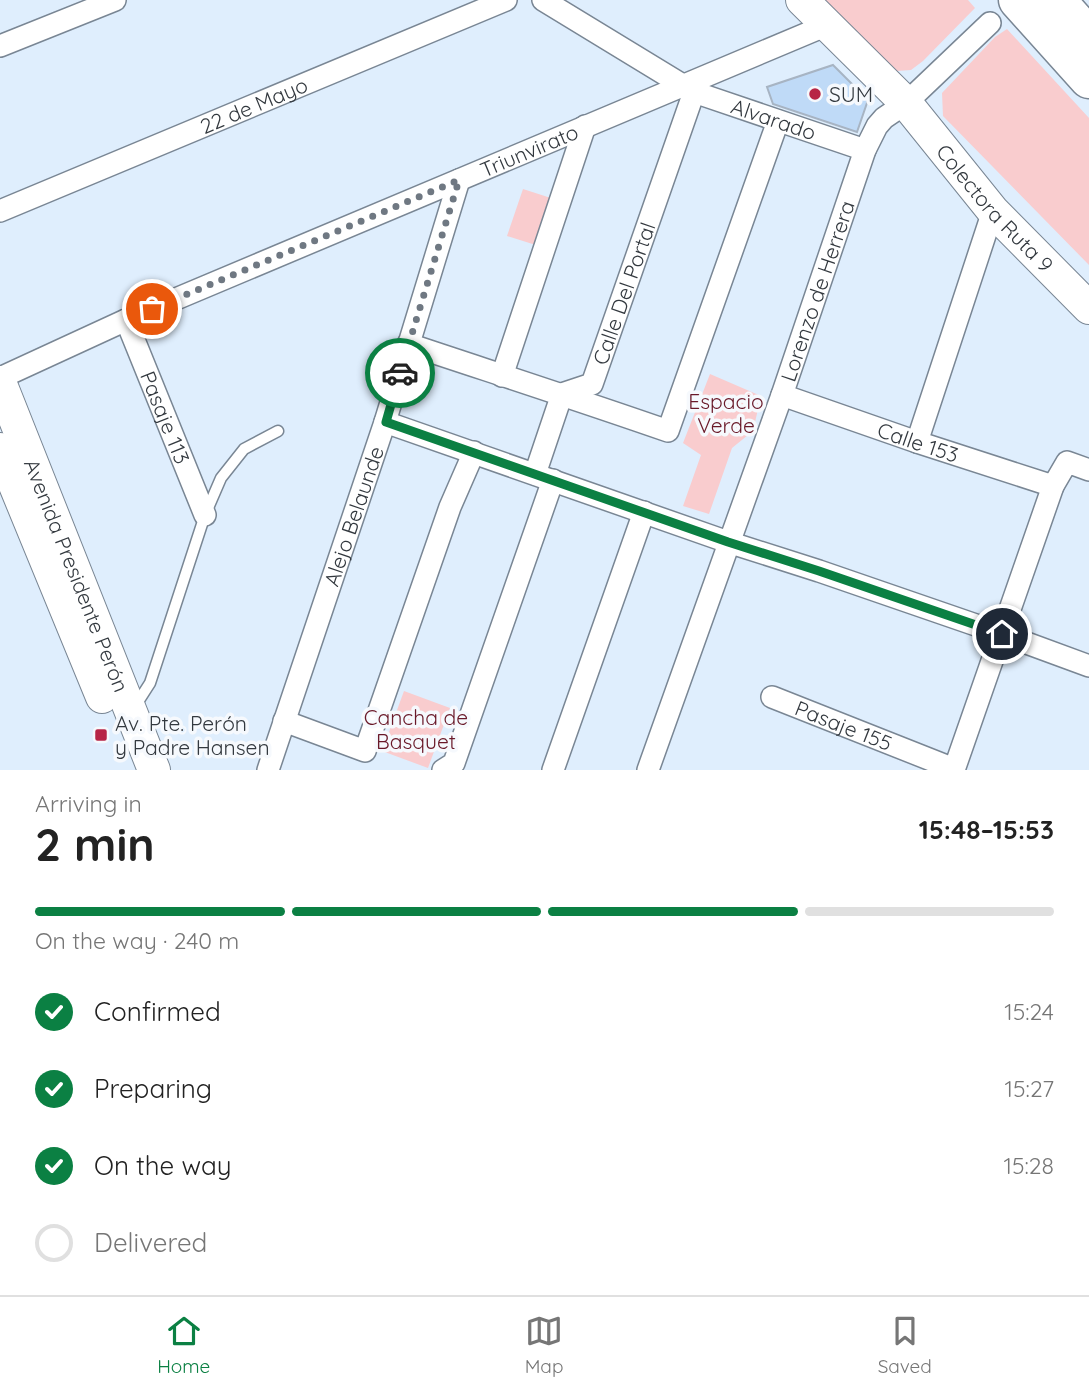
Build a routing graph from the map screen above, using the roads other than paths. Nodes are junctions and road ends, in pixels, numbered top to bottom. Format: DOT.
graph roads {
  1 [pos="115,0"];
  2 [pos="506,0"];
  3 [pos="543,0"];
  4 [pos="802,0"];
  5 [pos="1024,9"];
  6 [pos="827,25"];
  7 [pos="1089,37"];
  8 [pos="0,46"];
  9 [pos="1089,79"];
  10 [pos="689,89"];
  11 [pos="906,103"];
  12 [pos="778,121"];
  13 [pos="582,134"];
  14 [pos="865,150"];
  15 [pos="459,180"];
  16 [pos="0,211"];
  17 [pos="993,211"];
  18 [pos="1089,308"];
  19 [pos="126,320"];
  20 [pos="408,344"];
  21 [pos="502,376"];
  22 [pos="0,380"];
  23 [pos="562,394"];
  24 [pos="782,396"];
  25 [pos="386,422"];
  26 [pos="278,431"];
  27 [pos="917,442"];
  28 [pos="0,449"];
  29 [pos="474,452"];
  30 [pos="1089,470"];
  31 [pos="544,477"];
  32 [pos="1053,486"];
  33 [pos="644,512"];
  34 [pos="205,515"];
  35 [pos="728,542"];
  36 [pos="1002,634"];
  37 [pos="1089,666"];
  38 [pos="772,697"];
  39 [pos="131,714"];
  40 [pos="284,720"];
  41 [pos="954,769"];
  42 [pos="132,770"];
  43 [pos="153,770"];
  44 [pos="268,770"];
  45 [pos="443,770"];
  46 [pos="553,770"];
  47 [pos="648,770"];
  1 -- 8 [label="street"];
  2 -- 16 [label="street, 22 de Mayo"];
  3 -- 10 [label="street, Alvarado"];
  4 -- 6 [label="main road, Colectora Ruta 9"];
  5 -- 7 [label="highway"];
  5 -- 9 [label="highway"];
  5 -- 11 [label="street, Lorenzo de Herrera"];
  6 -- 10 [label="street, Triunvirato"];
  6 -- 11 [label="main road, Colectora Ruta 9"];
  10 -- 12 [label="street, Alvarado"];
  10 -- 13 [label="street, Triunvirato"];
  10 -- 23 [label="street, Calle Del Portal"];
  11 -- 14 [label="street, Lorenzo de Herrera"];
  11 -- 17 [label="main road, Colectora Ruta 9"];
  12 -- 14 [label="street, Alvarado"];
  12 -- 23 [label="street"];
  13 -- 15 [label="street, Triunvirato"];
  13 -- 21 [label="street"];
  14 -- 24 [label="street, Lorenzo de Herrera"];
  15 -- 19 [label="street, Triunvirato"];
  15 -- 20 [label="street, Alejo Belaunde"];
  17 -- 18 [label="main road, Colectora Ruta 9"];
  17 -- 27 [label="street"];
  19 -- 22 [label="street, Triunvirato"];
  19 -- 34 [label="street, Pasaje 113"];
  20 -- 21 [label="street"];
  20 -- 25 [label="street, Alejo Belaunde"];
  21 -- 23 [label="street"];
  22 -- 39 [label="main road, Avenida Presidente Perón"];
  23 -- 31 [label="street"];
  24 -- 27 [label="street, Calle 153"];
  24 -- 35 [label="street, Lorenzo de Herrera"];
  25 -- 29 [label="street"];
  25 -- 40 [label="street, Alejo Belaunde"];
  26 -- 34 [label="lane"];
  27 -- 32 [label="street, Calle 153"];
  28 -- 42 [label="main road, Avenida Presidente Perón"];
  29 -- 31 [label="street"];
  29 -- 40 [label="street"];
  30 -- 32 [label="street"];
  31 -- 33 [label="street"];
  31 -- 45 [label="street"];
  32 -- 36 [label="street"];
  33 -- 35 [label="street"];
  33 -- 46 [label="street"];
  34 -- 39 [label="lane"];
  35 -- 36 [label="street"];
  35 -- 47 [label="street, Lorenzo de Herrera"];
  36 -- 37 [label="street"];
  36 -- 41 [label="street"];
  38 -- 41 [label="street, Pasaje 155"];
  39 -- 43 [label="main road, Avenida Presidente Perón"];
  40 -- 44 [label="street, Alejo Belaunde"];
}
